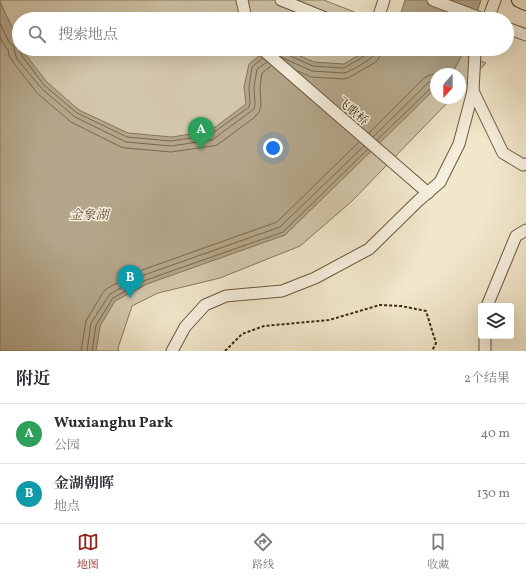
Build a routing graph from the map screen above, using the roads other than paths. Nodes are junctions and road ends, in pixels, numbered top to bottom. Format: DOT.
graph roads {
  1 [pos="242,0"];
  2 [pos="281,0"];
  3 [pos="384,0"];
  4 [pos="433,0"];
  5 [pos="495,0"];
  6 [pos="519,0"];
  7 [pos="526,3"];
  8 [pos="245,12"];
  9 [pos="311,12"];
  10 [pos="380,12"];
  11 [pos="465,12"];
  12 [pos="491,12"];
  13 [pos="514,31"];
  14 [pos="526,36"];
  15 [pos="270,56"];
  16 [pos="475,56"];
  17 [pos="474,91"];
  18 [pos="526,164"];
  19 [pos="428,193"];
  20 [pos="526,230"];
  21 [pos="488,303"];
  22 [pos="485,339"];
  23 [pos="172,351"];
  24 [pos="485,351"];
  1 -- 8 [label="street"];
  2 -- 9 [label="street"];
  3 -- 10 [label="street"];
  4 -- 11 [label="street"];
  5 -- 12 [label="street"];
  6 -- 7 [label="main road"];
  13 -- 14 [label="street"];
  15 -- 19 [label="street, 飞歌桥"];
  16 -- 17 [label="street"];
  17 -- 18 [label="street"];
  17 -- 19 [label="street"];
  19 -- 23 [label="street"];
  20 -- 21 [label="street"];
  22 -- 24 [label="street"];
}
